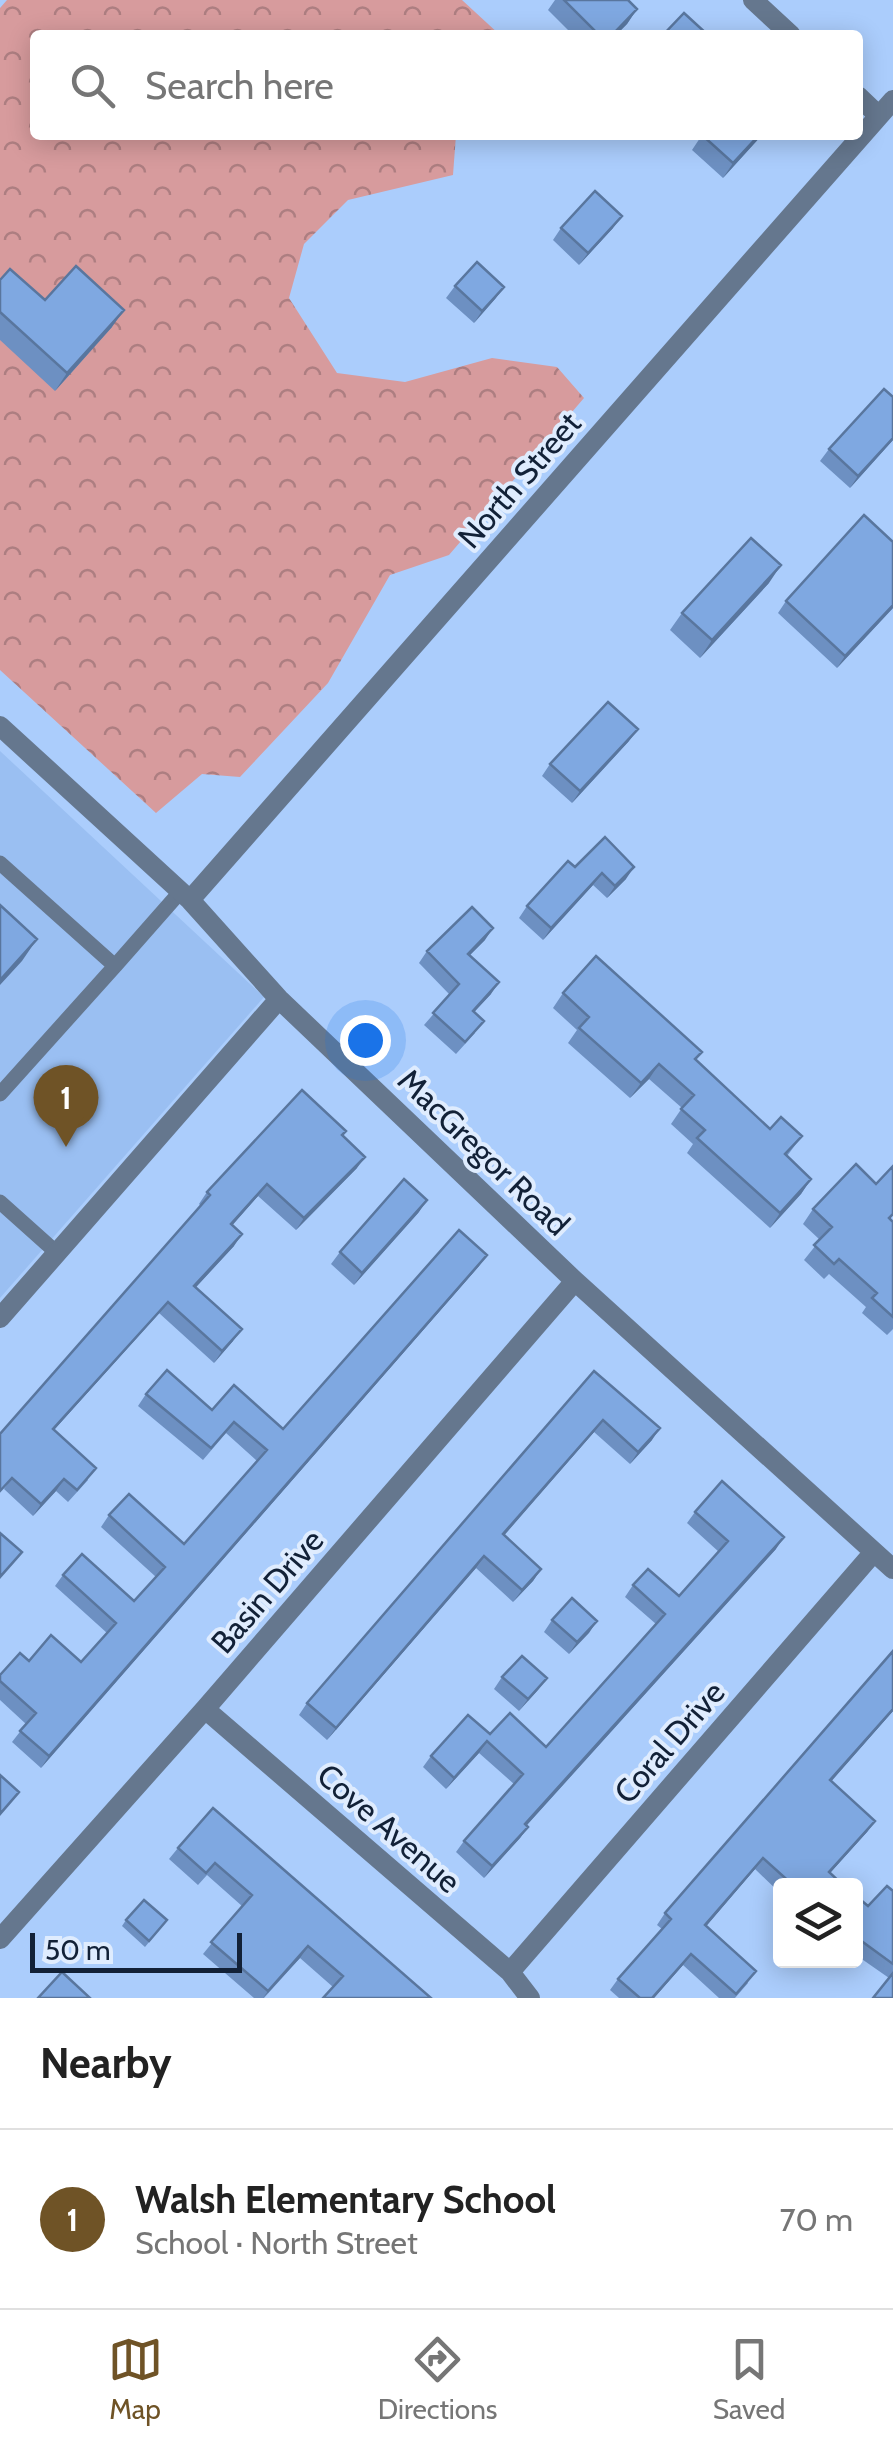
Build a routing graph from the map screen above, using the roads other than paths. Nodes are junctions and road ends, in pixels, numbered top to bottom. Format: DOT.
graph roads {
  1 [pos="753,0"];
  2 [pos="786,30"];
  3 [pos="863,98"];
  4 [pos="886,108"];
  5 [pos="863,134"];
  6 [pos="858,140"];
  7 [pos="0,726"];
  8 [pos="0,864"];
  9 [pos="186,895"];
  10 [pos="115,966"];
  11 [pos="278,999"];
  12 [pos="0,1094"];
  13 [pos="0,1202"];
  14 [pos="57,1252"];
  15 [pos="576,1280"];
  16 [pos="0,1318"];
  17 [pos="874,1552"];
  18 [pos="893,1569"];
  19 [pos="204,1709"];
  20 [pos="0,1939"];
  21 [pos="510,1972"];
  22 [pos="530,1998"];
  1 -- 2 [label="street"];
  3 -- 4 [label="street"];
  4 -- 5 [label="street, North Street"];
  6 -- 9 [label="street, North Street"];
  7 -- 9 [label="street, MacGregor Road"];
  8 -- 10 [label="lane"];
  9 -- 10 [label="lane"];
  9 -- 11 [label="street, MacGregor Road"];
  10 -- 12 [label="lane"];
  11 -- 14 [label="street"];
  11 -- 15 [label="street, MacGregor Road"];
  13 -- 14 [label="lane"];
  14 -- 16 [label="street"];
  15 -- 17 [label="street, MacGregor Road"];
  15 -- 19 [label="street, Basin Drive"];
  17 -- 18 [label="street, MacGregor Road"];
  17 -- 21 [label="street, Coral Drive"];
  19 -- 20 [label="street, Basin Drive"];
  19 -- 21 [label="street, Cove Avenue"];
  21 -- 22 [label="street, Cove Avenue"];
}
